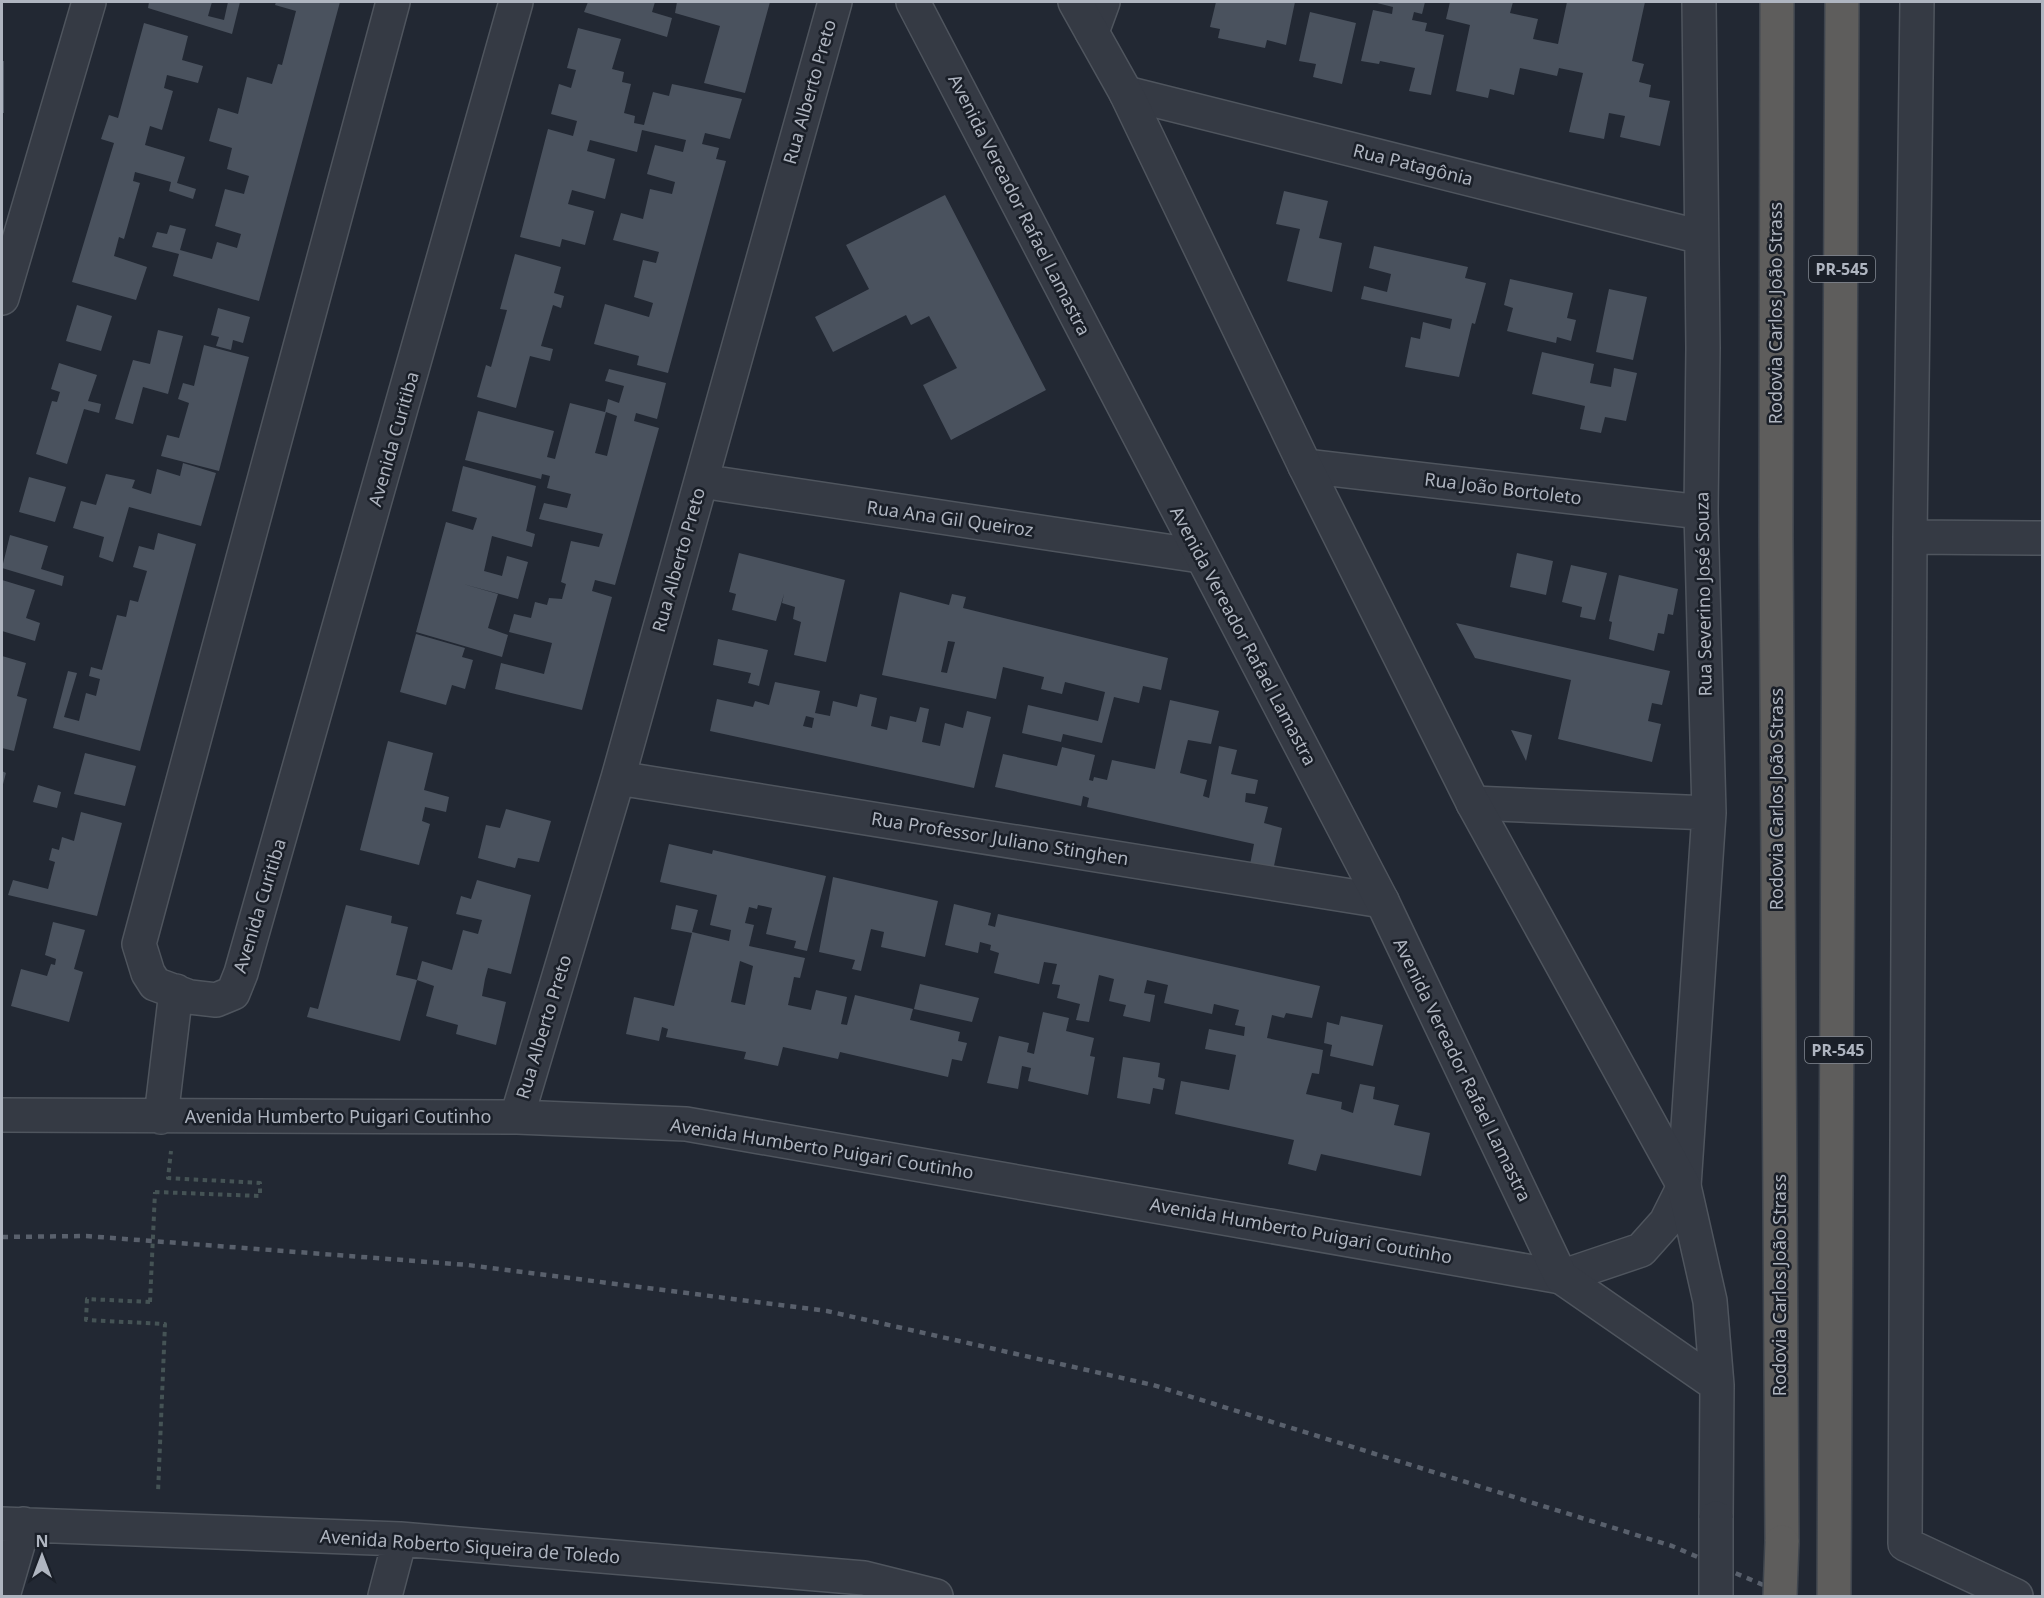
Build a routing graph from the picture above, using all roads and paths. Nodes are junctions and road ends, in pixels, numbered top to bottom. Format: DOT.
graph roads {
  1 [pos="88,2"];
  2 [pos="393,2"];
  3 [pos="516,2"];
  4 [pos="835,2"];
  5 [pos="913,2"];
  6 [pos="1074,2"];
  7 [pos="1103,2"];
  8 [pos="1699,2"];
  9 [pos="1777,2"];
  10 [pos="1842,2"];
  11 [pos="1917,2"];
  12 [pos="1092,32"];
  13 [pos="1126,93"];
  14 [pos="1701,237"];
  15 [pos="6,267"];
  16 [pos="2,298"];
  17 [pos="1305,466"];
  18 [pos="701,481"];
  19 [pos="1701,512"];
  20 [pos="1910,537"];
  21 [pos="2043,538"];
  22 [pos="1200,556"];
  23 [pos="618,778"];
  24 [pos="1473,803"];
  25 [pos="1709,813"];
  26 [pos="1382,901"];
  27 [pos="176,991"];
  28 [pos="2,1116"];
  29 [pos="161,1116"];
  30 [pos="517,1117"];
  31 [pos="168,1178"];
  32 [pos="1684,1186"];
  33 [pos="1561,1277"];
  34 [pos="1717,1385"];
  35 [pos="13,1524"];
  36 [pos="157,1530"];
  37 [pos="400,1539"];
  38 [pos="863,1587"];
  39 [pos="3,1596"];
  40 [pos="385,1596"];
  41 [pos="936,1596"];
  42 [pos="1716,1596"];
  43 [pos="1780,1596"];
  44 [pos="1834,1596"];
  45 [pos="2016,1596"];
  1 -- 15 [label="street"];
  2 -- 27 [label="street, Avenida Curitiba"];
  3 -- 27 [label="street, Avenida Curitiba"];
  4 -- 18 [label="street, Rua Alberto Preto"];
  5 -- 22 [label="street, Avenida Vereador Rafael Lamastra"];
  6 -- 12 [label="street"];
  7 -- 12 [label="street"];
  8 -- 14 [label="street, Rua Severino José Souza"];
  9 -- 43 [label="highway, Rodovia Carlos João Strass / PR-545, bridge"];
  10 -- 44 [label="highway, PR-545"];
  11 -- 20 [label="street"];
  12 -- 13 [label="street"];
  13 -- 14 [label="street, Rua Patagônia"];
  13 -- 17 [label="street"];
  14 -- 19 [label="street, Rua Severino José Souza"];
  15 -- 16 [label="street"];
  17 -- 19 [label="street, Rua João Bortoleto"];
  17 -- 24 [label="street"];
  18 -- 22 [label="street, Rua Ana Gil Queiroz"];
  18 -- 23 [label="street, Rua Alberto Preto"];
  19 -- 25 [label="street, Rua Severino José Souza"];
  20 -- 21 [label="street"];
  20 -- 45 [label="street"];
  22 -- 26 [label="street, Avenida Vereador Rafael Lamastra"];
  23 -- 26 [label="street, Rua Professor Juliano Stinghen"];
  23 -- 30 [label="street, Rua Alberto Preto"];
  24 -- 25 [label="street"];
  24 -- 32 [label="street"];
  25 -- 32 [label="street, Rua Severino José Souza"];
  26 -- 33 [label="street, Avenida Vereador Rafael Lamastra"];
  27 -- 29 [label="street"];
  28 -- 29 [label="street, Avenida Humberto Puigari Coutinho"];
  29 -- 30 [label="street, Avenida Humberto Puigari Coutinho"];
  30 -- 33 [label="street, Avenida Humberto Puigari Coutinho"];
  31 -- 36 [label="path, bridge"];
  32 -- 33 [label="street"];
  32 -- 34 [label="street"];
  33 -- 34 [label="street"];
  34 -- 42 [label="street, bridge"];
  35 -- 36 [label="street, Avenida Roberto Siqueira de Toledo"];
  35 -- 39 [label="street"];
  36 -- 37 [label="street, Avenida Roberto Siqueira de Toledo"];
  37 -- 38 [label="street, Avenida Roberto Siqueira de Toledo"];
  37 -- 40 [label="street"];
  38 -- 41 [label="street, Avenida Roberto Siqueira de Toledo"];
}
